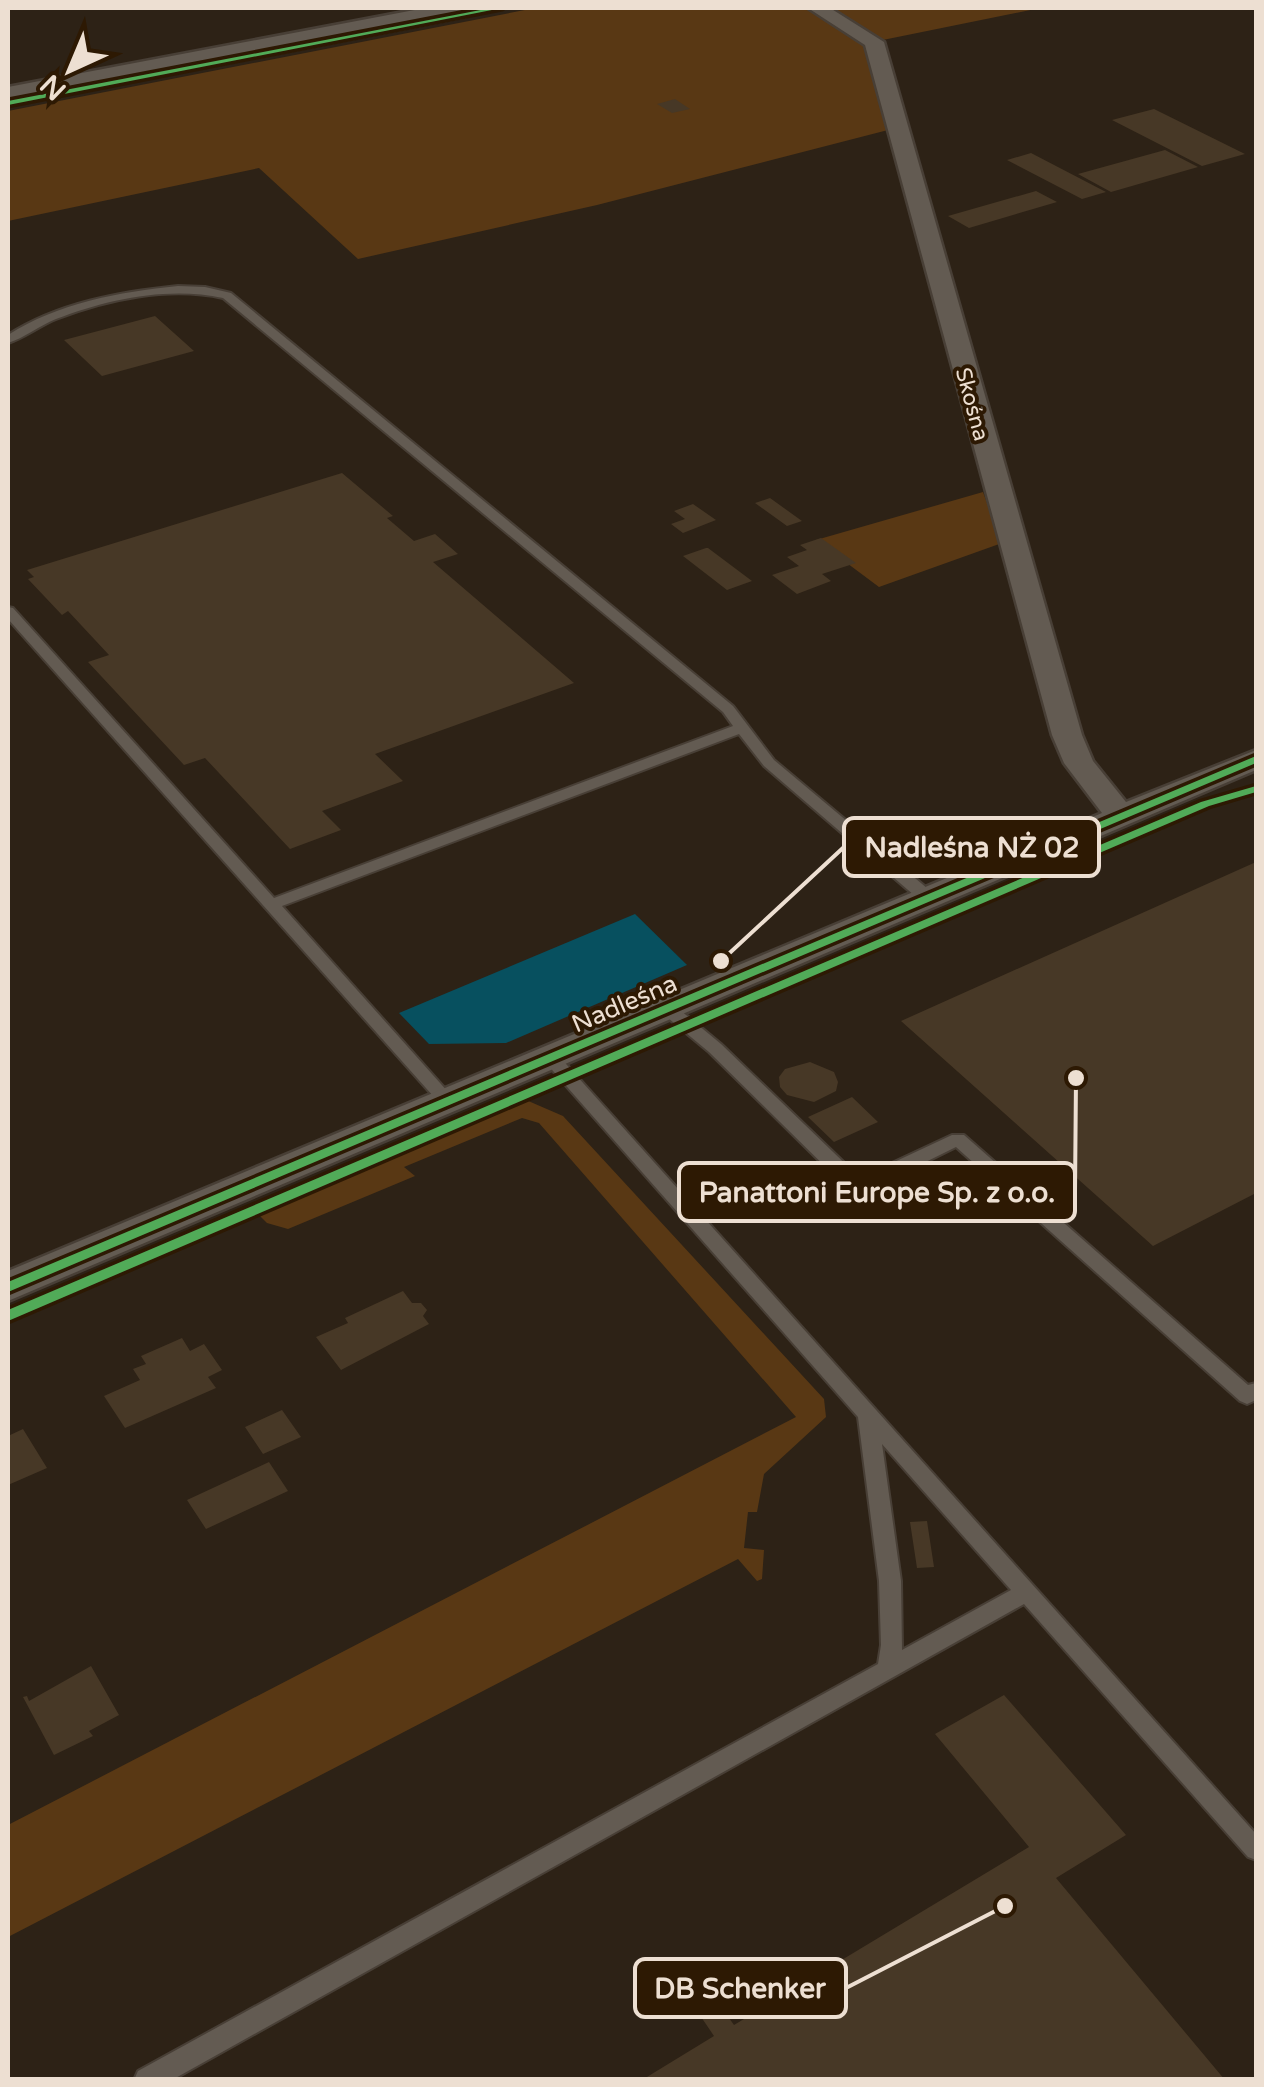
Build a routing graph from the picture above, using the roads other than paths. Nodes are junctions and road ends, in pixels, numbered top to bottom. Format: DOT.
graph roads {
  1 [pos="464,8"];
  2 [pos="816,8"];
  3 [pos="8,96"];
  4 [pos="8,340"];
  5 [pos="8,611"];
  6 [pos="742,728"];
  7 [pos="1256,759"];
  8 [pos="1121,816"];
  9 [pos="928,898"];
  10 [pos="273,904"];
  11 [pos="668,1009"];
  12 [pos="552,1058"];
  13 [pos="448,1102"];
  14 [pos="8,1287"];
  15 [pos="1256,1390"];
  16 [pos="868,1414"];
  17 [pos="1027,1592"];
  18 [pos="888,1669"];
  19 [pos="1256,1850"];
  20 [pos="164,2075"];
  1 -- 3 [label="main road"];
  2 -- 8 [label="street, Skośna"];
  4 -- 6 [label="lane"];
  5 -- 10 [label="lane"];
  6 -- 9 [label="lane"];
  6 -- 10 [label="lane"];
  7 -- 8 [label="street, Nadleśna"];
  8 -- 9 [label="street, Nadleśna"];
  9 -- 11 [label="street, Nadleśna"];
  10 -- 13 [label="lane"];
  11 -- 12 [label="street, Nadleśna"];
  11 -- 15 [label="lane"];
  12 -- 13 [label="street, Nadleśna"];
  12 -- 16 [label="lane"];
  13 -- 14 [label="street, Nadleśna"];
  16 -- 17 [label="lane"];
  16 -- 18 [label="lane"];
  17 -- 18 [label="lane"];
  17 -- 19 [label="lane"];
  18 -- 20 [label="lane"];
}
